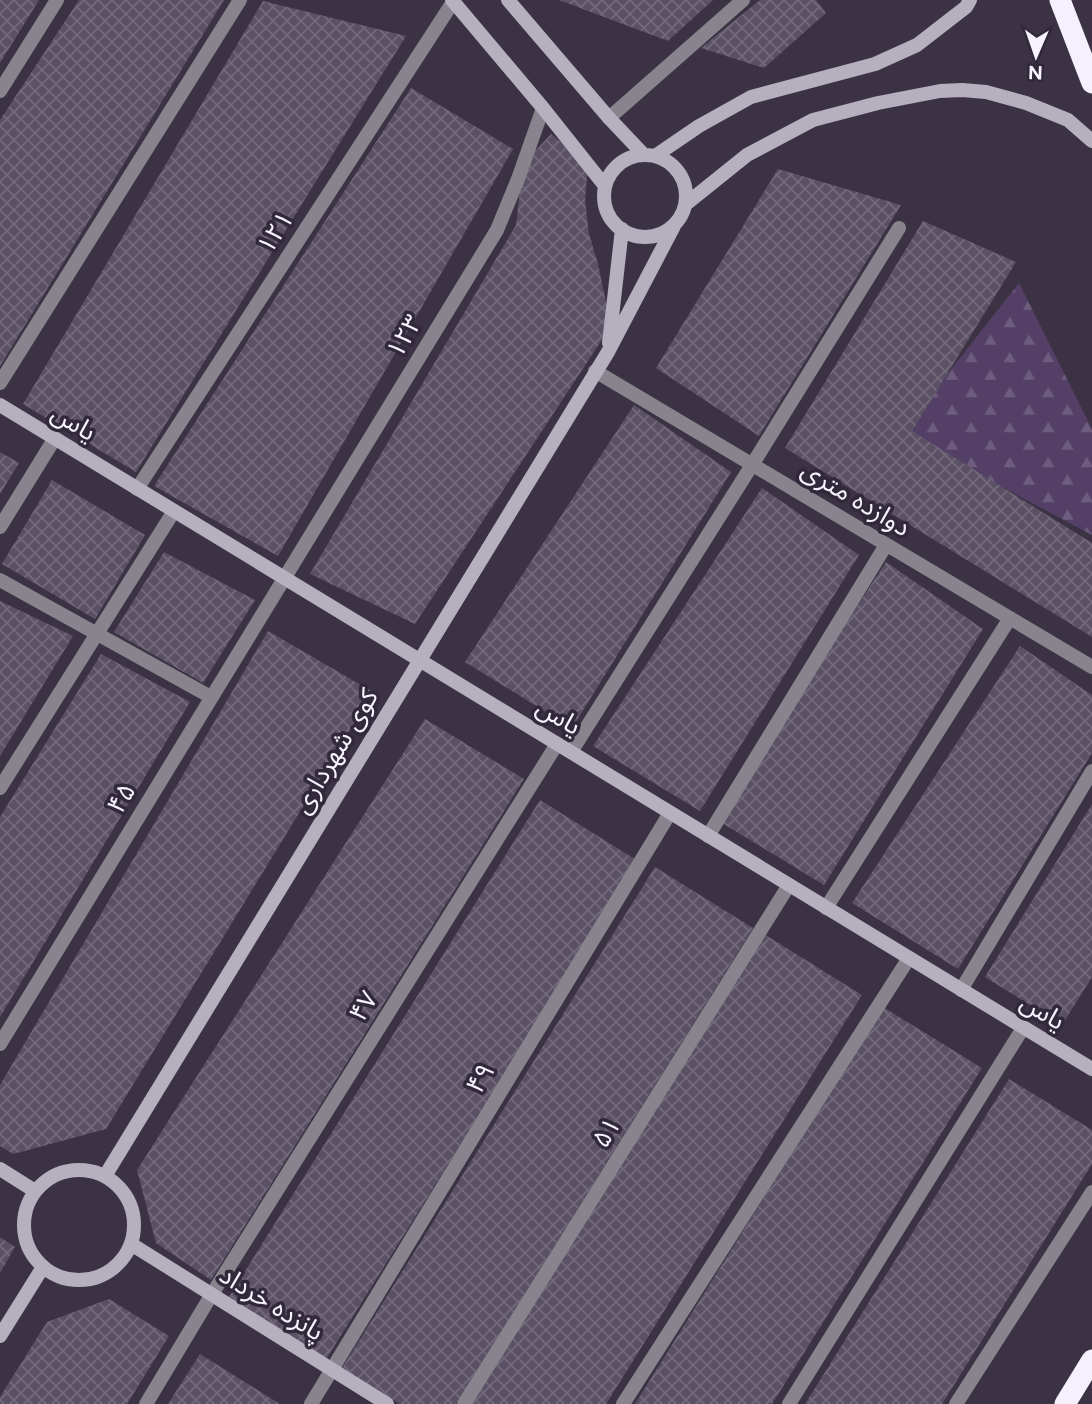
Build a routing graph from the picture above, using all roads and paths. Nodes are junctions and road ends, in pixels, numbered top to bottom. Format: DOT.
graph roads {
  1 [pos="57,0"];
  2 [pos="240,0"];
  3 [pos="508,0"];
  4 [pos="743,0"];
  5 [pos="970,0"];
  6 [pos="1059,0"];
  7 [pos="452,1"];
  8 [pos="1092,83"];
  9 [pos="0,91"];
  10 [pos="543,108"];
  11 [pos="609,118"];
  12 [pos="1092,141"];
  13 [pos="649,155"];
  14 [pos="605,186"];
  15 [pos="686,204"];
  16 [pos="674,226"];
  17 [pos="899,228"];
  18 [pos="622,229"];
  19 [pos="608,352"];
  20 [pos="595,372"];
  21 [pos="0,383"];
  22 [pos="0,405"];
  23 [pos="55,439"];
  24 [pos="752,465"];
  25 [pos="137,489"];
  26 [pos="174,511"];
  27 [pos="0,527"];
  28 [pos="886,545"];
  29 [pos="284,578"];
  30 [pos="0,580"];
  31 [pos="1010,618"];
  32 [pos="97,633"];
  33 [pos="419,660"];
  34 [pos="1092,667"];
  35 [pos="212,697"];
  36 [pos="556,744"];
  37 [pos="571,752"];
  38 [pos="1092,771"];
  39 [pos="0,788"];
  40 [pos="670,813"];
  41 [pos="708,836"];
  42 [pos="789,885"];
  43 [pos="826,908"];
  44 [pos="909,958"];
  45 [pos="961,990"];
  46 [pos="1023,1028"];
  47 [pos="0,1044"];
  48 [pos="1092,1069"];
  49 [pos="0,1169"];
  50 [pos="105,1176"];
  51 [pos="35,1191"];
  52 [pos="1092,1192"];
  53 [pos="131,1244"];
  54 [pos="43,1267"];
  55 [pos="212,1294"];
  56 [pos="0,1336"];
  57 [pos="1092,1360"];
  58 [pos="332,1369"];
  59 [pos="146,1404"];
  60 [pos="311,1404"];
  61 [pos="387,1404"];
  62 [pos="464,1404"];
  63 [pos="623,1404"];
  64 [pos="789,1404"];
  65 [pos="956,1404"];
  66 [pos="1065,1404"];
  1 -- 9 [label="street"];
  2 -- 21 [label="street"];
  3 -- 11 [label="street"];
  4 -- 11 [label="street"];
  5 -- 13 [label="street"];
  6 -- 8 [label="highway"];
  7 -- 10 [label="street"];
  7 -- 25 [label="street, ۱۲۱"];
  10 -- 14 [label="street"];
  10 -- 29 [label="street, ۱۲۳"];
  11 -- 13 [label="street"];
  12 -- 15 [label="street"];
  13 -- 14 [label="street"];
  13 -- 15 [label="street"];
  14 -- 18 [label="street"];
  15 -- 16 [label="street"];
  16 -- 18 [label="street"];
  16 -- 19 [label="street, کوی شهرداری"];
  17 -- 24 [label="street"];
  18 -- 19 [label="street"];
  19 -- 20 [label="street, کوی شهرداری"];
  20 -- 24 [label="street, دوازده متری"];
  20 -- 33 [label="street, کوی شهرداری"];
  22 -- 23 [label="street, یاس"];
  23 -- 25 [label="street, یاس"];
  23 -- 27 [label="street"];
  24 -- 28 [label="street, دوازده متری"];
  24 -- 37 [label="street"];
  25 -- 26 [label="street, یاس"];
  26 -- 29 [label="street, یاس"];
  26 -- 32 [label="street"];
  28 -- 31 [label="street, دوازده متری"];
  28 -- 41 [label="street"];
  29 -- 33 [label="street, یاس"];
  29 -- 35 [label="street, ۴۵"];
  30 -- 32 [label="street"];
  31 -- 34 [label="street, دوازده متری"];
  31 -- 43 [label="street"];
  32 -- 35 [label="street"];
  32 -- 39 [label="street"];
  33 -- 36 [label="street, یاس"];
  33 -- 50 [label="street, کوی شهرداری"];
  35 -- 47 [label="street, ۴۵"];
  36 -- 37 [label="street, یاس"];
  36 -- 55 [label="street, ۴۷"];
  37 -- 40 [label="street, یاس"];
  38 -- 45 [label="street"];
  40 -- 41 [label="street, یاس"];
  40 -- 58 [label="street, ۴۹"];
  41 -- 42 [label="street, یاس"];
  42 -- 43 [label="street, یاس"];
  42 -- 62 [label="street, ۵۱"];
  43 -- 44 [label="street, یاس"];
  44 -- 45 [label="street, یاس"];
  44 -- 63 [label="street"];
  45 -- 46 [label="street, یاس"];
  46 -- 48 [label="street, یاس"];
  46 -- 64 [label="street"];
  49 -- 51 [label="street"];
  50 -- 51 [label="street"];
  50 -- 53 [label="street"];
  51 -- 54 [label="street"];
  52 -- 65 [label="street"];
  53 -- 54 [label="street"];
  53 -- 55 [label="street, پانزده خرداد"];
  54 -- 56 [label="street"];
  55 -- 58 [label="street, پانزده خرداد"];
  55 -- 59 [label="street, ۴۷"];
  57 -- 66 [label="highway"];
  58 -- 60 [label="street, ۴۹"];
  58 -- 61 [label="street, پانزده خرداد"];
}
